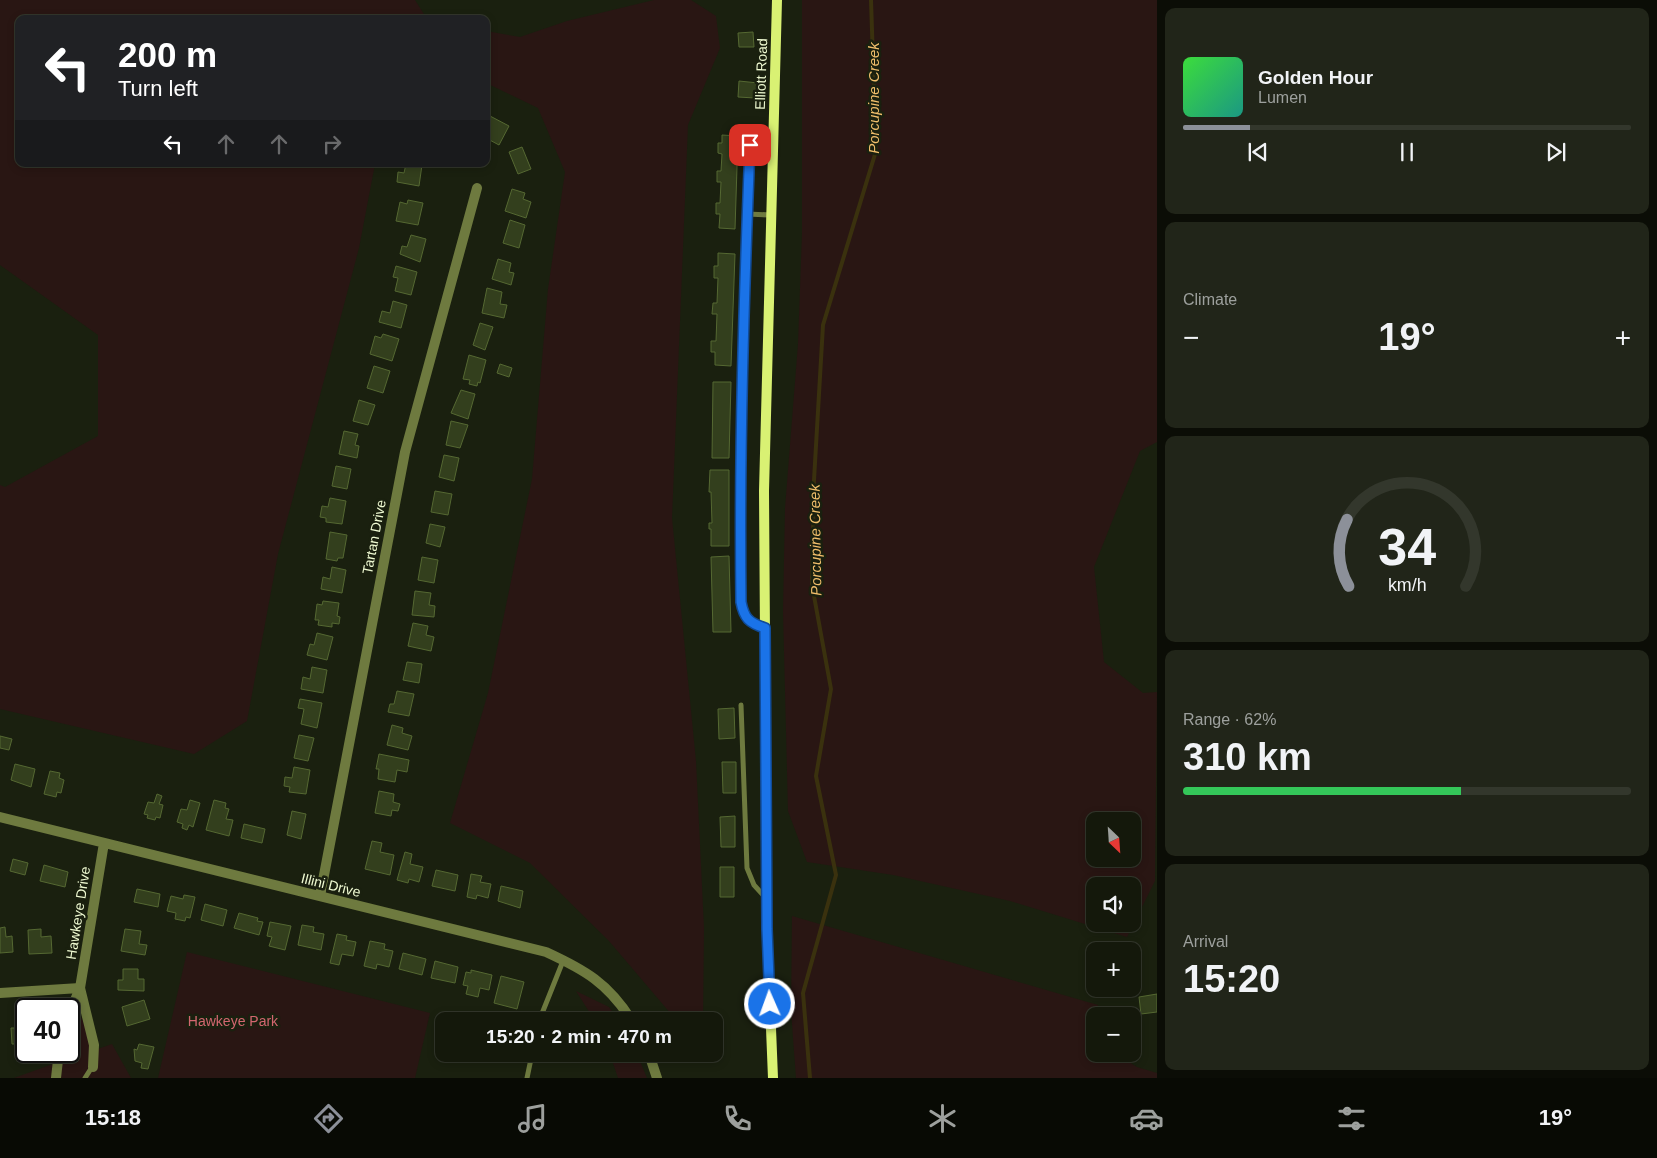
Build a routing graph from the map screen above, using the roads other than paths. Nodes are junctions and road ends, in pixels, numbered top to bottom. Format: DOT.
graph roads {
  1 [pos="777,0"];
  2 [pos="750,145"];
  3 [pos="477,188"];
  4 [pos="747,214"];
  5 [pos="771,215"];
  6 [pos="765,628"];
  7 [pos="741,705"];
  8 [pos="0,817"];
  9 [pos="104,843"];
  10 [pos="320,896"];
  11 [pos="767,899"];
  12 [pos="563,960"];
  13 [pos="80,988"];
  14 [pos="0,993"];
  15 [pos="76,998"];
  16 [pos="543,1012"];
  17 [pos="625,1012"];
  18 [pos="530,1062"];
  19 [pos="652,1062"];
  20 [pos="58,1063"];
  21 [pos="93,1066"];
  22 [pos="56,1078"];
  23 [pos="85,1078"];
  24 [pos="527,1078"];
  25 [pos="657,1078"];
  26 [pos="773,1078"];
  1 -- 5 [label="street, Elliott Road"];
  2 -- 4 [label="lane"];
  3 -- 10 [label="street, Tartan Drive"];
  4 -- 5 [label="lane"];
  4 -- 6 [label="lane"];
  5 -- 6 [label="street, Elliott Road"];
  6 -- 11 [label="street, Elliott Road"];
  7 -- 11 [label="lane"];
  8 -- 9 [label="street, Illini Drive"];
  9 -- 10 [label="street, Illini Drive"];
  9 -- 13 [label="street, Hawkeye Drive"];
  10 -- 12 [label="street, Illini Drive"];
  11 -- 26 [label="street, Elliott Road"];
  12 -- 16 [label="lane"];
  12 -- 17 [label="street, Illini Drive"];
  13 -- 14 [label="street"];
  13 -- 15 [label="street, Hawkeye Drive"];
  13 -- 21 [label="street, Hawkeye Drive"];
  18 -- 24 [label="lane"];
  19 -- 25 [label="street"];
  20 -- 22 [label="street"];
  21 -- 23 [label="lane"];
}
